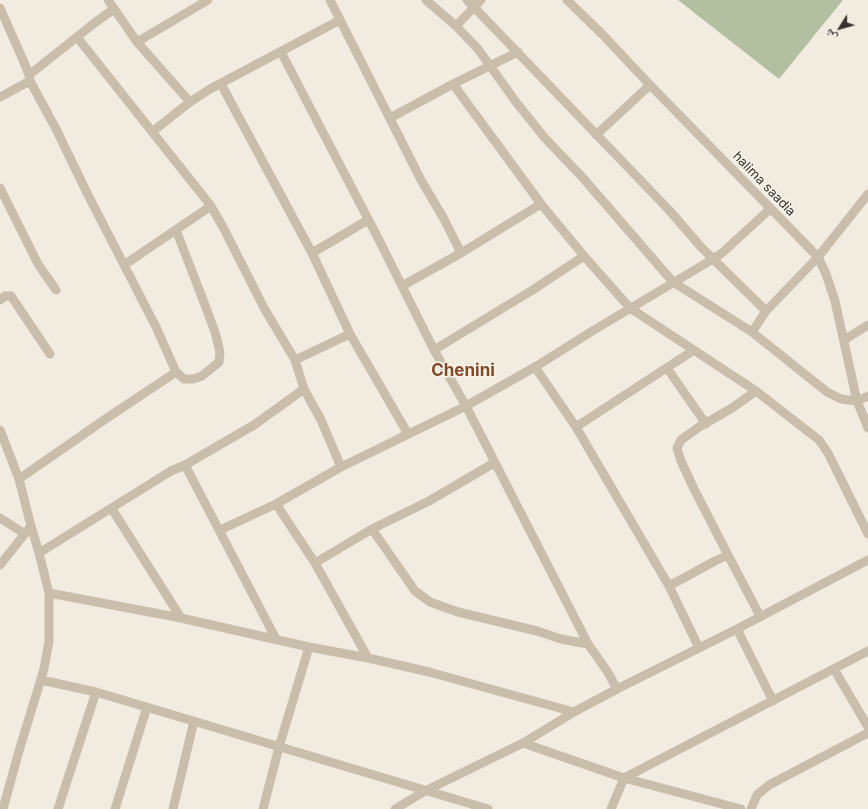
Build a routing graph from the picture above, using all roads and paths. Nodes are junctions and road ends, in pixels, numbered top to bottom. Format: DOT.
graph roads {
  1 [pos="208,0"];
  2 [pos="330,0"];
  3 [pos="426,0"];
  4 [pos="567,0"];
  5 [pos="474,2"];
  6 [pos="112,4"];
  7 [pos="0,8"];
  8 [pos="340,20"];
  9 [pos="456,26"];
  10 [pos="77,37"];
  11 [pos="137,42"];
  12 [pos="281,52"];
  13 [pos="518,52"];
  14 [pos="490,66"];
  15 [pos="29,78"];
  16 [pos="221,84"];
  17 [pos="453,84"];
  18 [pos="650,85"];
  19 [pos="0,97"];
  20 [pos="190,102"];
  21 [pos="390,118"];
  22 [pos="152,132"];
  23 [pos="596,135"];
  24 [pos="0,188"];
  25 [pos="868,194"];
  26 [pos="542,204"];
  27 [pos="211,206"];
  28 [pos="770,209"];
  29 [pos="368,220"];
  30 [pos="176,230"];
  31 [pos="312,253"];
  32 [pos="461,253"];
  33 [pos="584,256"];
  34 [pos="818,258"];
  35 [pos="713,259"];
  36 [pos="124,265"];
  37 [pos="673,282"];
  38 [pos="402,286"];
  39 [pos="56,290"];
  40 [pos="0,300"];
  41 [pos="630,308"];
  42 [pos="766,311"];
  43 [pos="868,325"];
  44 [pos="752,332"];
  45 [pos="350,334"];
  46 [pos="844,340"];
  47 [pos="434,350"];
  48 [pos="694,350"];
  49 [pos="50,354"];
  50 [pos="295,360"];
  51 [pos="535,367"];
  52 [pos="667,368"];
  53 [pos="176,372"];
  54 [pos="304,389"];
  55 [pos="756,391"];
  56 [pos="868,396"];
  57 [pos="857,401"];
  58 [pos="466,406"];
  59 [pos="706,424"];
  60 [pos="576,427"];
  61 [pos="868,428"];
  62 [pos="0,430"];
  63 [pos="408,434"];
  64 [pos="494,463"];
  65 [pos="185,465"];
  66 [pos="341,467"];
  67 [pos="19,479"];
  68 [pos="276,504"];
  69 [pos="112,509"];
  70 [pos="0,518"];
  71 [pos="30,526"];
  72 [pos="372,529"];
  73 [pos="220,530"];
  74 [pos="25,534"];
  75 [pos="868,534"];
  76 [pos="39,553"];
  77 [pos="728,555"];
  78 [pos="868,560"];
  79 [pos="315,563"];
  80 [pos="0,565"];
  81 [pos="669,586"];
  82 [pos="49,594"];
  83 [pos="760,616"];
  84 [pos="181,618"];
  85 [pos="737,629"];
  86 [pos="276,639"];
  87 [pos="588,644"];
  88 [pos="309,647"];
  89 [pos="699,648"];
  90 [pos="868,651"];
  91 [pos="368,658"];
  92 [pos="834,669"];
  93 [pos="40,680"];
  94 [pos="617,689"];
  95 [pos="96,692"];
  96 [pos="773,701"];
  97 [pos="147,707"];
  98 [pos="574,712"];
  99 [pos="194,721"];
  100 [pos="868,727"];
  101 [pos="868,733"];
  102 [pos="524,743"];
  103 [pos="279,747"];
  104 [pos="624,778"];
  105 [pos="425,791"];
  106 [pos="6,808"];
  107 [pos="58,809"];
  108 [pos="115,809"];
  109 [pos="173,809"];
  110 [pos="263,809"];
  111 [pos="395,809"];
  112 [pos="488,809"];
  113 [pos="611,809"];
  114 [pos="741,809"];
  115 [pos="751,809"];
  1 -- 11 [label="street"];
  2 -- 8 [label="street"];
  3 -- 9 [label="street"];
  4 -- 18 [label="street, halima saadia"];
  5 -- 9 [label="street"];
  5 -- 13 [label="street"];
  6 -- 10 [label="street"];
  6 -- 11 [label="street"];
  7 -- 15 [label="street"];
  8 -- 12 [label="street"];
  8 -- 21 [label="street"];
  9 -- 14 [label="street"];
  10 -- 15 [label="street"];
  10 -- 22 [label="street"];
  11 -- 20 [label="street"];
  12 -- 16 [label="street"];
  12 -- 29 [label="street"];
  13 -- 14 [label="street"];
  13 -- 23 [label="street"];
  14 -- 17 [label="street"];
  14 -- 37 [label="street"];
  15 -- 19 [label="street"];
  15 -- 36 [label="street"];
  16 -- 20 [label="street"];
  16 -- 31 [label="street"];
  17 -- 21 [label="street"];
  17 -- 26 [label="street"];
  18 -- 23 [label="street"];
  18 -- 28 [label="street, halima saadia"];
  20 -- 22 [label="street"];
  21 -- 32 [label="street"];
  22 -- 27 [label="street"];
  23 -- 35 [label="street"];
  24 -- 39 [label="street"];
  25 -- 34 [label="street"];
  26 -- 32 [label="street"];
  26 -- 33 [label="street"];
  27 -- 30 [label="street"];
  27 -- 50 [label="street"];
  28 -- 34 [label="street, halima saadia"];
  28 -- 35 [label="street"];
  29 -- 31 [label="street"];
  29 -- 38 [label="street"];
  30 -- 36 [label="street"];
  30 -- 53 [label="street"];
  31 -- 45 [label="street"];
  32 -- 38 [label="street"];
  33 -- 41 [label="street"];
  33 -- 47 [label="street"];
  34 -- 42 [label="street"];
  34 -- 46 [label="street, halima saadia"];
  35 -- 37 [label="street"];
  35 -- 42 [label="street"];
  36 -- 53 [label="street"];
  37 -- 41 [label="street"];
  37 -- 44 [label="street"];
  38 -- 47 [label="street"];
  40 -- 49 [label="street"];
  41 -- 48 [label="street"];
  41 -- 51 [label="street"];
  42 -- 44 [label="street"];
  43 -- 46 [label="street"];
  44 -- 57 [label="street"];
  45 -- 50 [label="street"];
  45 -- 63 [label="street"];
  46 -- 57 [label="street, halima saadia"];
  47 -- 58 [label="street"];
  48 -- 52 [label="street"];
  48 -- 55 [label="street"];
  50 -- 54 [label="street"];
  51 -- 58 [label="street"];
  51 -- 60 [label="street"];
  52 -- 59 [label="street"];
  52 -- 60 [label="street"];
  53 -- 67 [label="street"];
  54 -- 65 [label="street"];
  54 -- 66 [label="street"];
  55 -- 59 [label="street"];
  55 -- 75 [label="street"];
  56 -- 57 [label="street"];
  57 -- 61 [label="street, halima saadia"];
  58 -- 63 [label="street"];
  58 -- 64 [label="street"];
  59 -- 77 [label="street"];
  60 -- 81 [label="street"];
  62 -- 67 [label="street"];
  63 -- 66 [label="street"];
  64 -- 72 [label="street"];
  64 -- 87 [label="street"];
  65 -- 69 [label="street"];
  65 -- 73 [label="street"];
  66 -- 68 [label="street"];
  67 -- 71 [label="street"];
  68 -- 73 [label="street"];
  68 -- 79 [label="street"];
  69 -- 76 [label="street"];
  69 -- 84 [label="street"];
  70 -- 74 [label="street"];
  71 -- 74 [label="street"];
  71 -- 76 [label="street"];
  72 -- 79 [label="street"];
  72 -- 87 [label="street"];
  73 -- 86 [label="street"];
  74 -- 80 [label="street"];
  76 -- 82 [label="street"];
  77 -- 81 [label="street"];
  77 -- 83 [label="street"];
  78 -- 83 [label="street"];
  79 -- 91 [label="street"];
  81 -- 89 [label="street"];
  82 -- 84 [label="street"];
  82 -- 93 [label="street"];
  83 -- 85 [label="street"];
  84 -- 86 [label="street"];
  85 -- 89 [label="street"];
  85 -- 96 [label="street"];
  86 -- 88 [label="street"];
  87 -- 94 [label="street"];
  88 -- 91 [label="street"];
  88 -- 103 [label="street"];
  89 -- 94 [label="street"];
  90 -- 92 [label="street"];
  91 -- 98 [label="street"];
  92 -- 96 [label="street"];
  92 -- 100 [label="street"];
  93 -- 95 [label="street"];
  93 -- 106 [label="street"];
  94 -- 98 [label="street"];
  95 -- 97 [label="street"];
  95 -- 107 [label="street"];
  96 -- 104 [label="street"];
  97 -- 99 [label="street"];
  97 -- 108 [label="street"];
  98 -- 102 [label="street"];
  99 -- 103 [label="street"];
  99 -- 109 [label="street"];
  101 -- 115 [label="street"];
  102 -- 104 [label="street"];
  102 -- 105 [label="street"];
  103 -- 105 [label="street"];
  103 -- 110 [label="street"];
  104 -- 113 [label="street"];
  104 -- 114 [label="street"];
  105 -- 111 [label="street"];
  105 -- 112 [label="street"];
}
